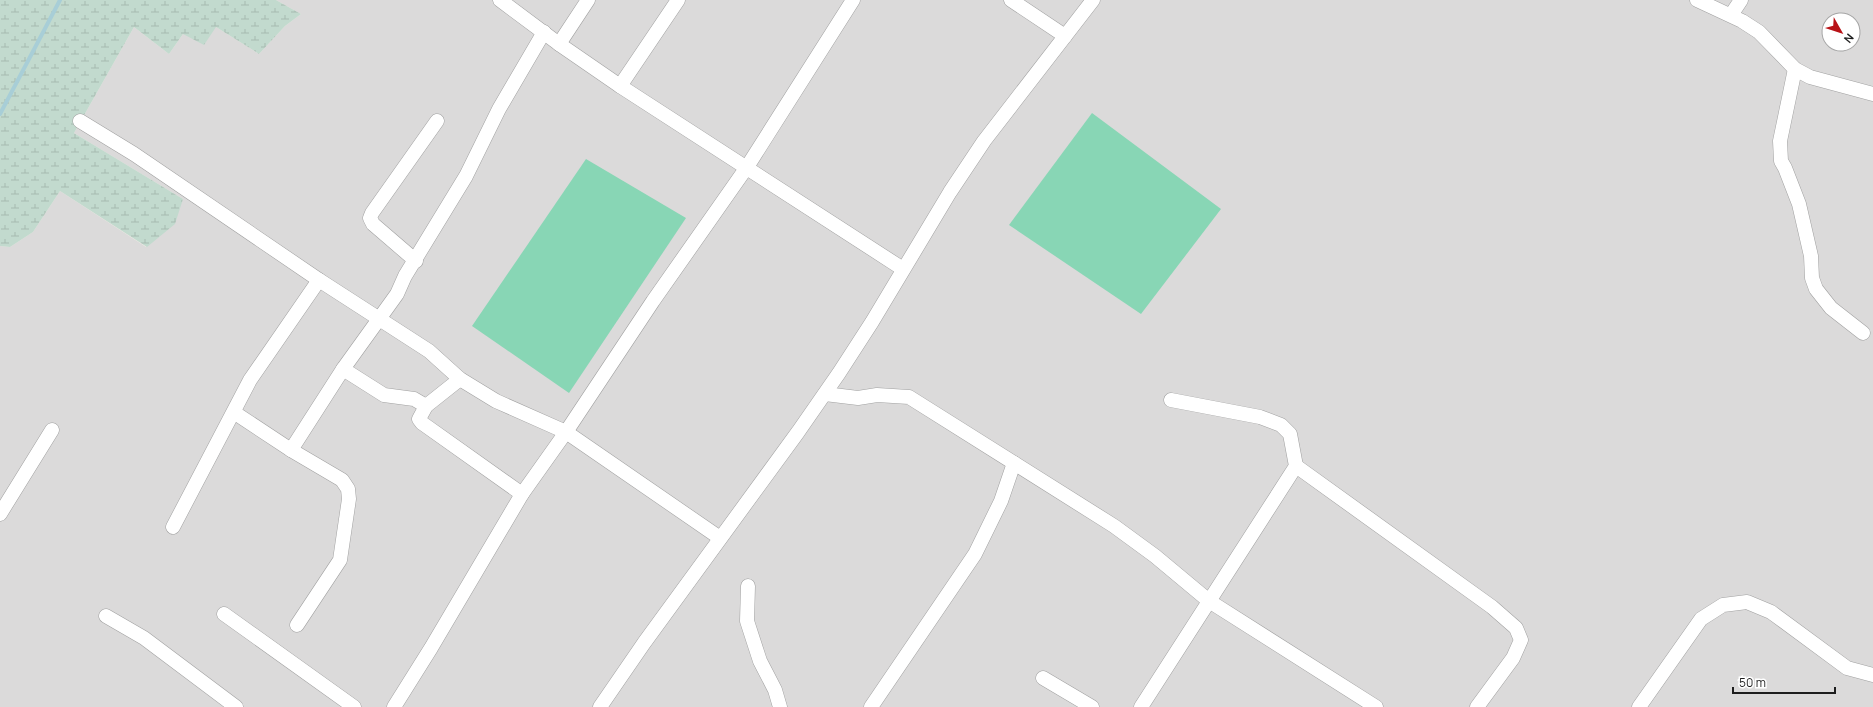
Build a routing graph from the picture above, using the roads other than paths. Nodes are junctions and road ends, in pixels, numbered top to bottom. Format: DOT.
graph roads {
  1 [pos="500,0"];
  2 [pos="588,0"];
  3 [pos="678,0"];
  4 [pos="853,0"];
  5 [pos="1011,0"];
  6 [pos="1093,0"];
  7 [pos="1697,0"];
  8 [pos="1741,0"];
  9 [pos="1731,15"];
  10 [pos="544,32"];
  11 [pos="1065,36"];
  12 [pos="559,44"];
  13 [pos="1795,69"];
  14 [pos="620,86"];
  15 [pos="1873,94"];
  16 [pos="80,121"];
  17 [pos="437,121"];
  18 [pos="747,167"];
  19 [pos="416,261"];
  20 [pos="903,269"];
  21 [pos="319,280"];
  22 [pos="380,320"];
  23 [pos="1863,333"];
  24 [pos="343,369"];
  25 [pos="460,379"];
  26 [pos="825,394"];
  27 [pos="1171,400"];
  28 [pos="426,406"];
  29 [pos="235,413"];
  30 [pos="52,430"];
  31 [pos="566,432"];
  32 [pos="291,450"];
  33 [pos="1014,462"];
  34 [pos="1296,466"];
  35 [pos="522,494"];
  36 [pos="0,514"];
  37 [pos="173,527"];
  38 [pos="720,538"];
  39 [pos="748,586"];
  40 [pos="1209,601"];
  41 [pos="224,614"];
  42 [pos="106,616"];
  43 [pos="297,625"];
  44 [pos="1873,675"];
  45 [pos="1043,678"];
  46 [pos="236,707"];
  47 [pos="354,707"];
  48 [pos="394,707"];
  49 [pos="600,707"];
  50 [pos="780,707"];
  51 [pos="871,707"];
  52 [pos="1092,707"];
  53 [pos="1141,707"];
  54 [pos="1376,707"];
  55 [pos="1477,707"];
  56 [pos="1639,707"];
  1 -- 10 [label="street"];
  2 -- 12 [label="street"];
  3 -- 14 [label="street"];
  4 -- 18 [label="street"];
  5 -- 11 [label="street"];
  6 -- 11 [label="street"];
  7 -- 9 [label="street"];
  8 -- 9 [label="street"];
  9 -- 13 [label="street"];
  10 -- 12 [label="street"];
  10 -- 19 [label="street"];
  11 -- 20 [label="street"];
  12 -- 14 [label="street"];
  13 -- 15 [label="street"];
  13 -- 23 [label="street"];
  14 -- 18 [label="street"];
  16 -- 21 [label="street"];
  17 -- 19 [label="street"];
  18 -- 20 [label="street"];
  18 -- 31 [label="street"];
  19 -- 22 [label="street"];
  20 -- 26 [label="street"];
  21 -- 22 [label="street"];
  21 -- 29 [label="street"];
  22 -- 24 [label="street"];
  22 -- 25 [label="street"];
  24 -- 28 [label="street"];
  24 -- 32 [label="street"];
  25 -- 28 [label="street"];
  25 -- 31 [label="street"];
  26 -- 33 [label="street"];
  26 -- 38 [label="street"];
  27 -- 34 [label="street"];
  28 -- 35 [label="street"];
  29 -- 32 [label="street"];
  29 -- 37 [label="street"];
  30 -- 36 [label="street"];
  31 -- 35 [label="street"];
  31 -- 38 [label="street"];
  32 -- 43 [label="street"];
  33 -- 40 [label="street"];
  33 -- 51 [label="street"];
  34 -- 40 [label="street"];
  34 -- 55 [label="street"];
  35 -- 48 [label="street"];
  38 -- 49 [label="street"];
  39 -- 50 [label="street"];
  40 -- 53 [label="street"];
  40 -- 54 [label="street"];
  41 -- 47 [label="street"];
  42 -- 46 [label="street"];
  44 -- 56 [label="street"];
  45 -- 52 [label="street"];
}
